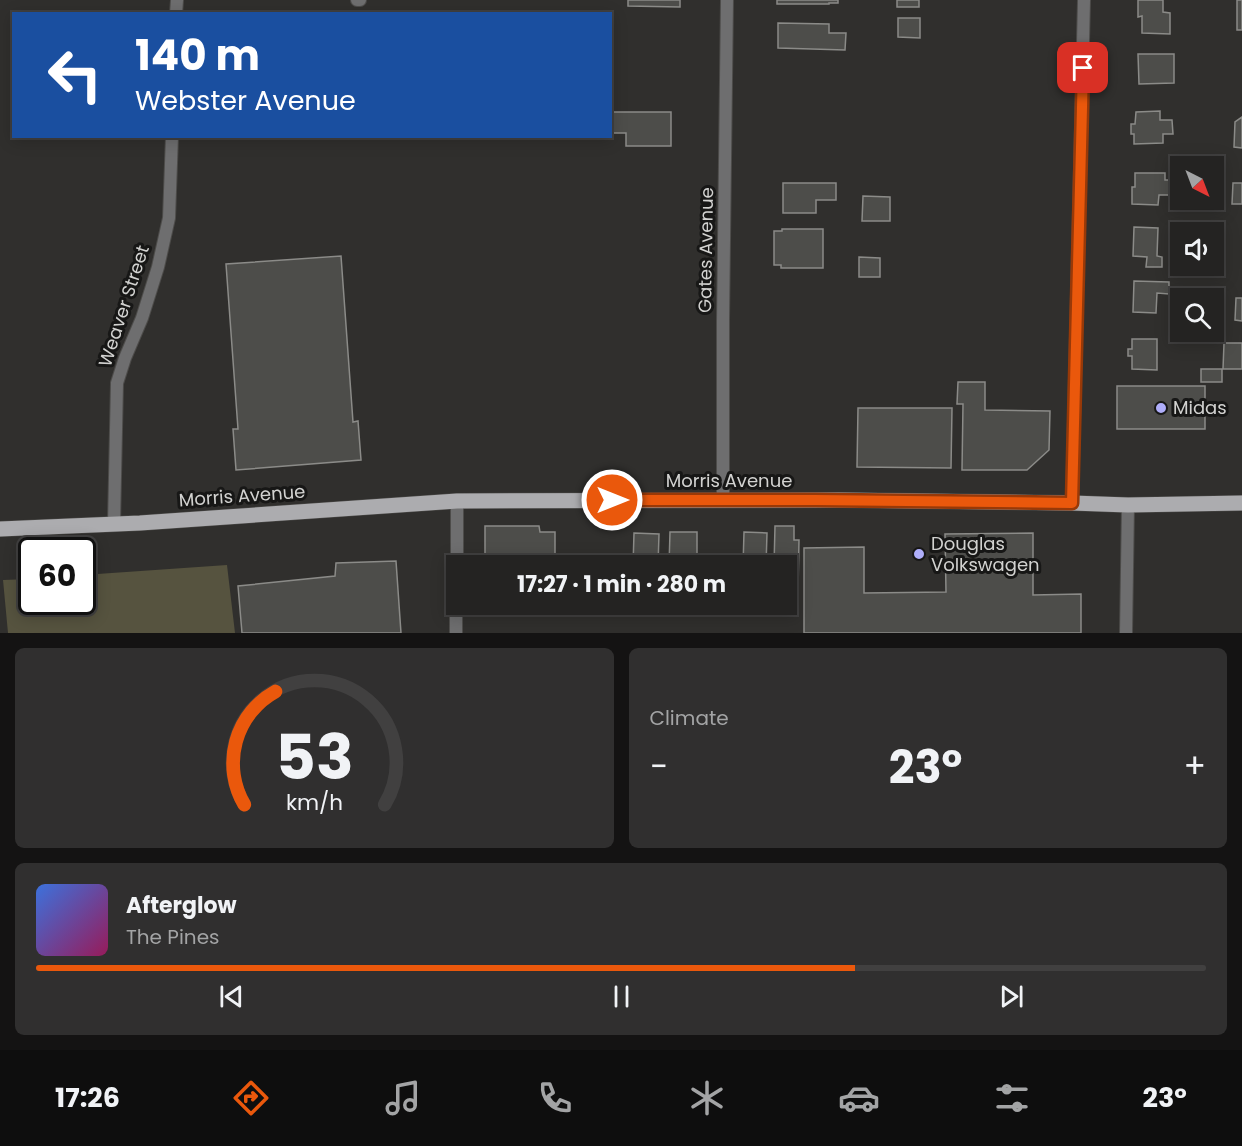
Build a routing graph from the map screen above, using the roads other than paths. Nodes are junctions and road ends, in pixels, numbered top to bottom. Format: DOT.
graph roads {
  1 [pos="727,0"];
  2 [pos="1084,0"];
  3 [pos="172,138"];
  4 [pos="723,500"];
  5 [pos="457,501"];
  6 [pos="1072,503"];
  7 [pos="1242,503"];
  8 [pos="1128,505"];
  9 [pos="114,524"];
  10 [pos="0,529"];
  11 [pos="457,555"];
  12 [pos="456,615"];
  13 [pos="456,633"];
  14 [pos="1126,633"];
  1 -- 4 [label="street, Gates Avenue"];
  2 -- 6 [label="street"];
  3 -- 9 [label="street, Weaver Street"];
  4 -- 5 [label="main road, Morris Avenue"];
  4 -- 6 [label="main road, Morris Avenue"];
  5 -- 9 [label="main road, Morris Avenue"];
  5 -- 11 [label="street"];
  6 -- 8 [label="main road, Morris Avenue"];
  7 -- 8 [label="main road, Morris Avenue"];
  8 -- 14 [label="street"];
  9 -- 10 [label="main road, Morris Avenue"];
  12 -- 13 [label="street"];
}
